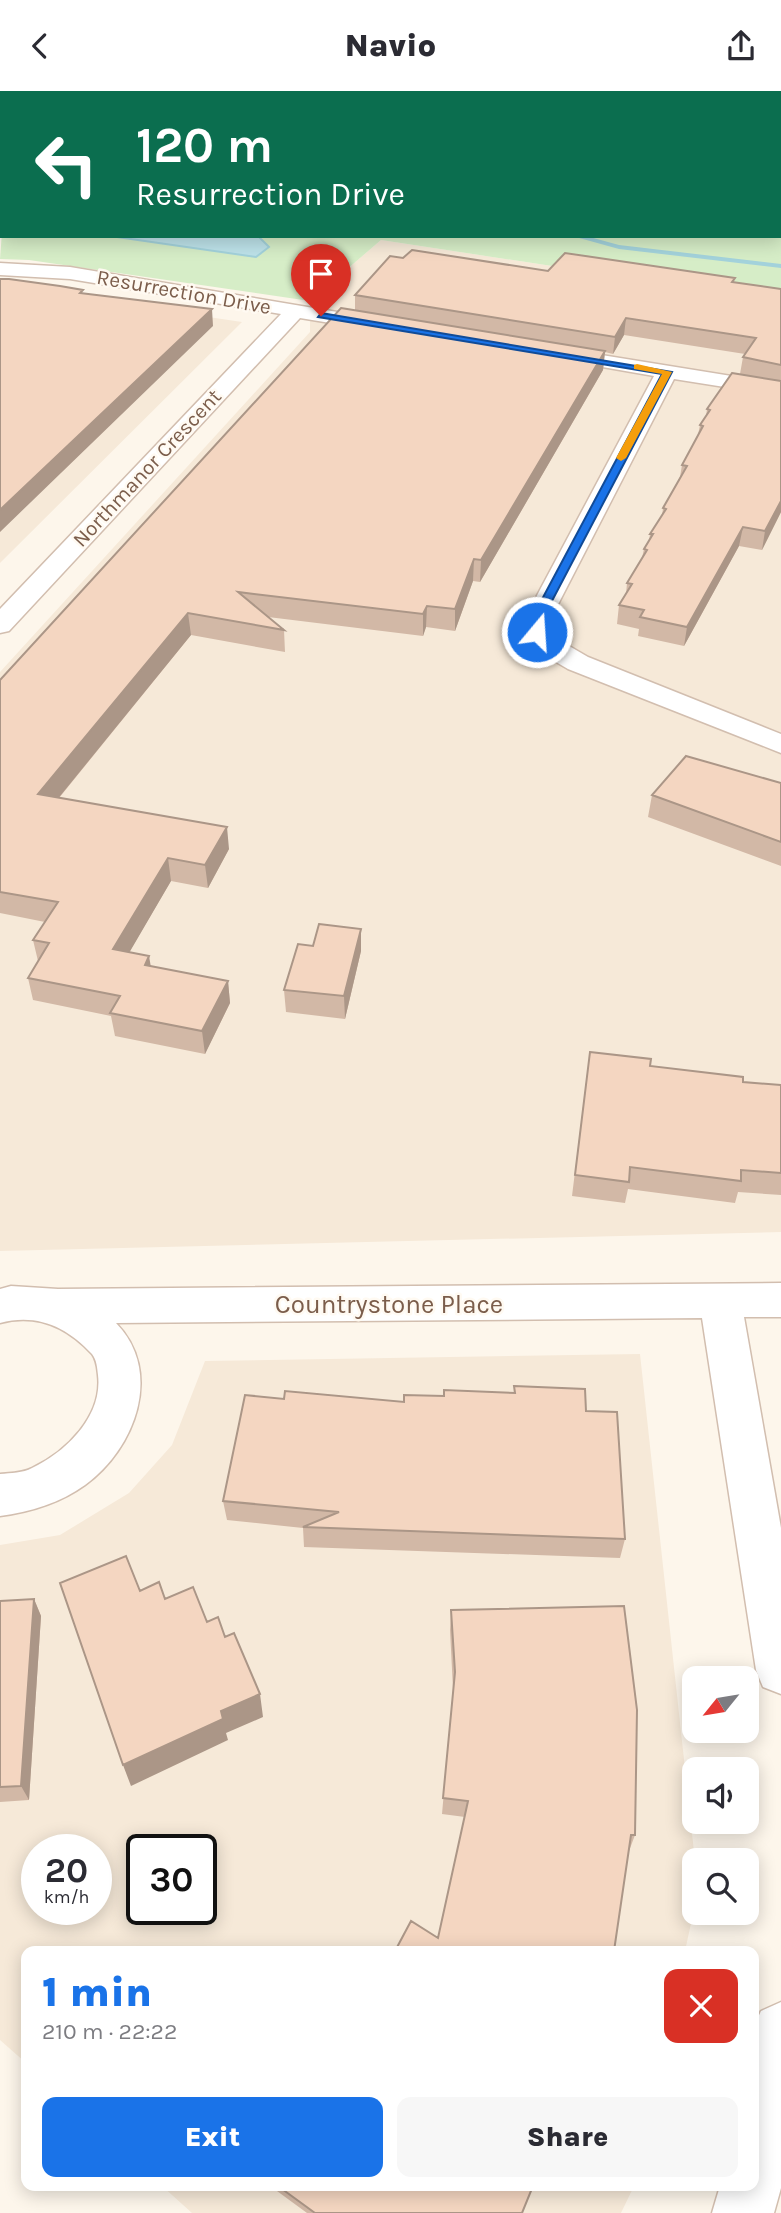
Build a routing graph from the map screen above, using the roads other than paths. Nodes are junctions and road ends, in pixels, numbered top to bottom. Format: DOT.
graph roads {
  1 [pos="0,269"];
  2 [pos="295,311"];
  3 [pos="405,329"];
  4 [pos="529,349"];
  5 [pos="667,372"];
  6 [pos="781,390"];
  7 [pos="0,625"];
  8 [pos="781,744"];
  9 [pos="781,1300"];
  10 [pos="720,1301"];
  11 [pos="0,1306"];
  12 [pos="58,1306"];
  13 [pos="0,1495"];
  14 [pos="781,1670"];
  15 [pos="781,2031"];
  16 [pos="759,2155"];
  17 [pos="750,2191"];
  18 [pos="743,2213"];
  1 -- 2 [label="street, Resurrection Drive"];
  2 -- 3 [label="street, Resurrection Drive"];
  2 -- 7 [label="street, Northmanor Crescent"];
  4 -- 5 [label="street"];
  5 -- 6 [label="street"];
  5 -- 8 [label="street"];
  9 -- 10 [label="street, Countrystone Place"];
  10 -- 12 [label="street, Countrystone Place"];
  10 -- 14 [label="street"];
  11 -- 12 [label="street, Countrystone Place"];
  12 -- 13 [label="street, Countrystone Place"];
  15 -- 16 [label="street"];
  17 -- 18 [label="street"];
}
